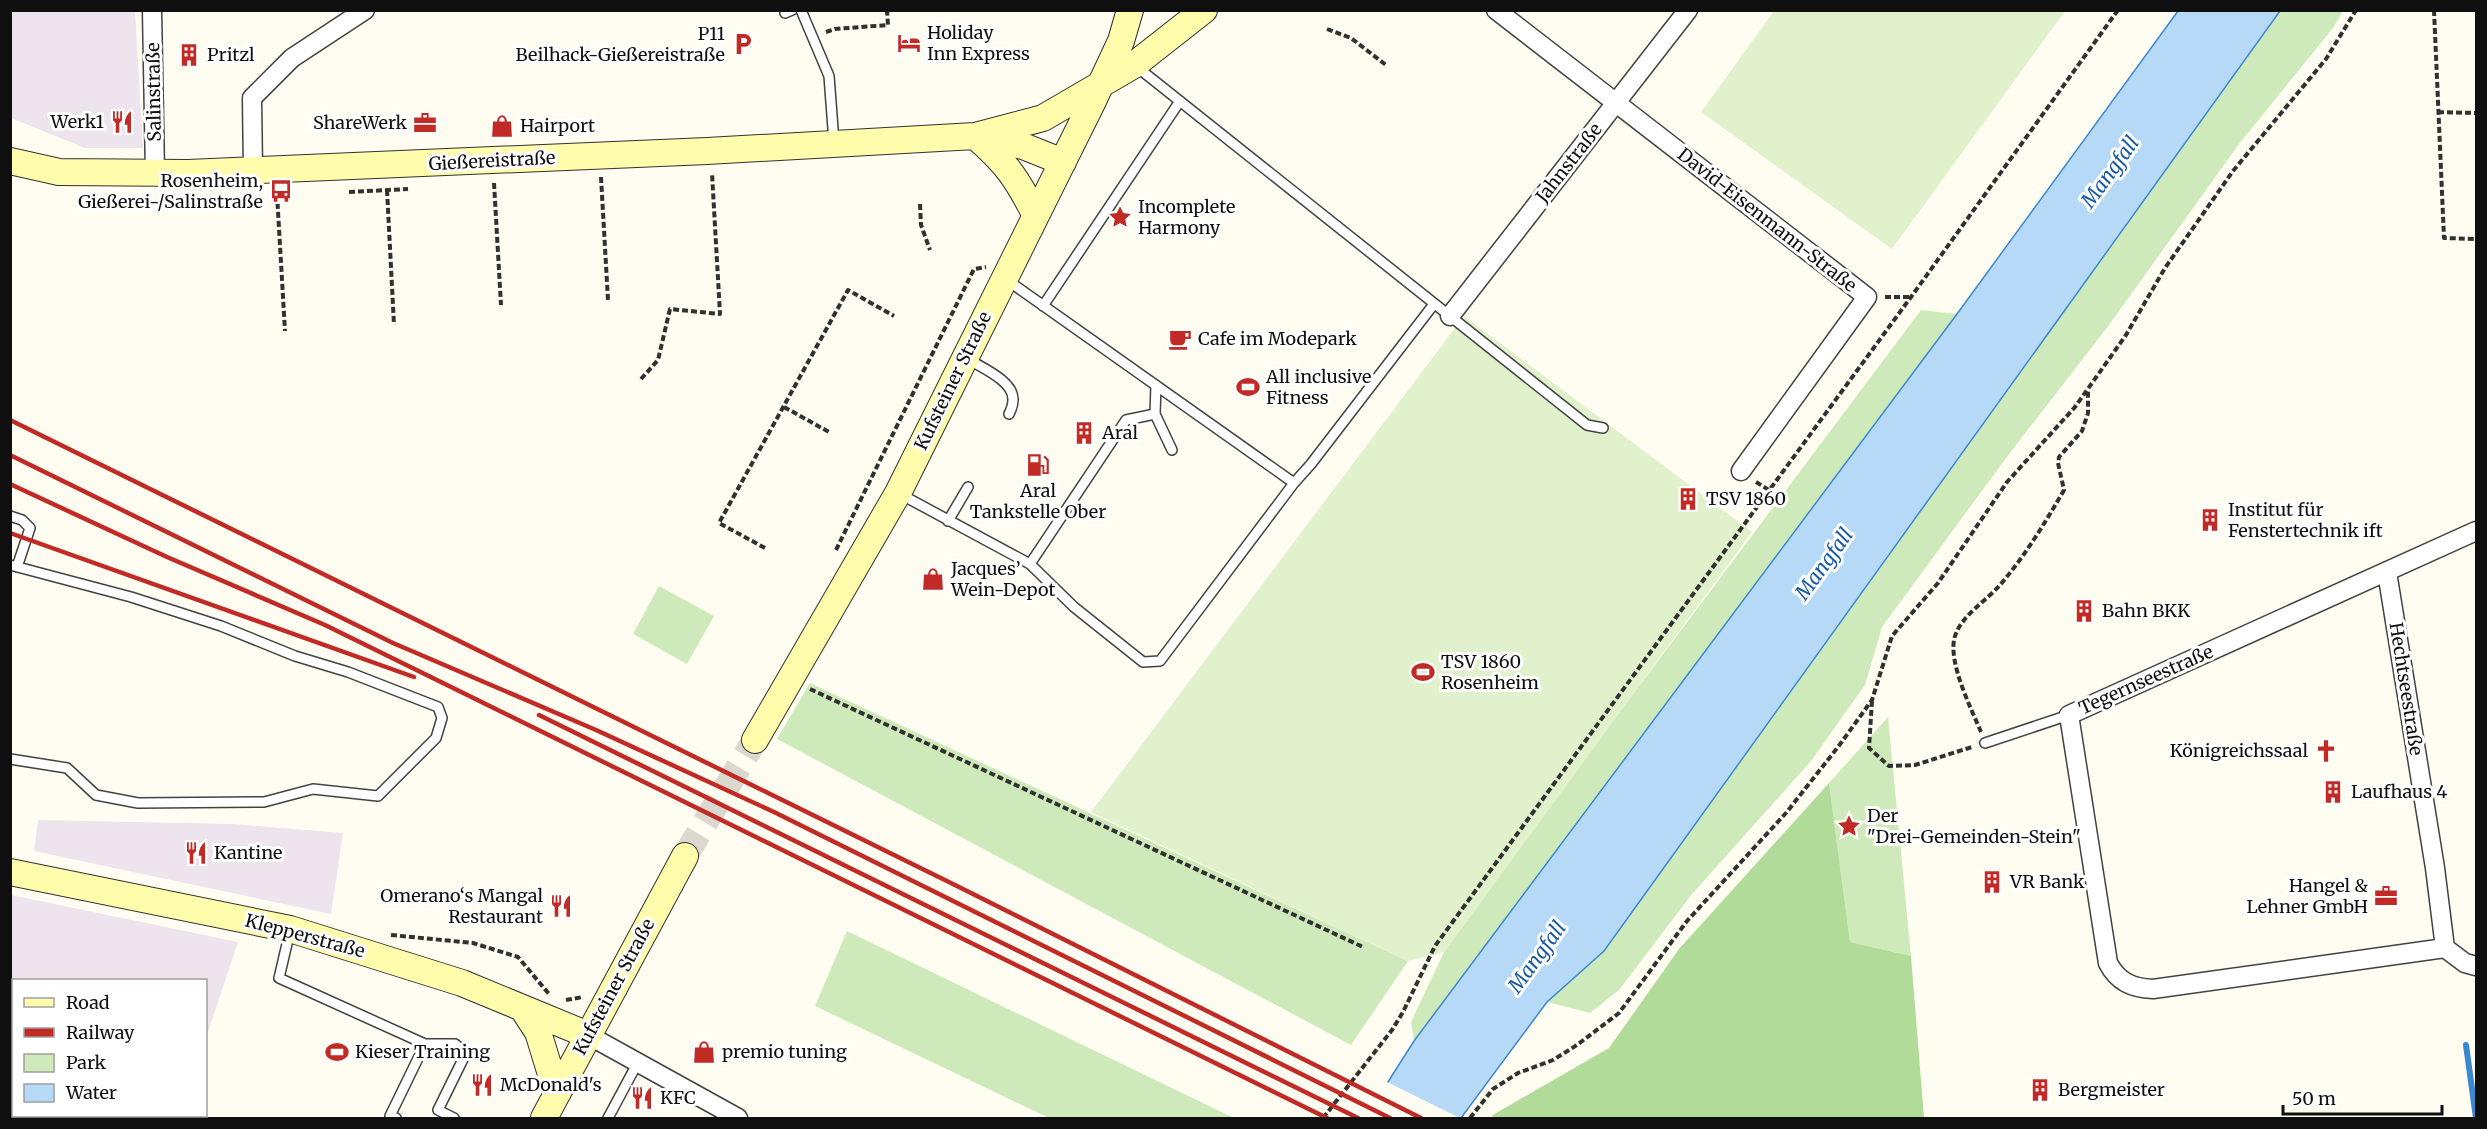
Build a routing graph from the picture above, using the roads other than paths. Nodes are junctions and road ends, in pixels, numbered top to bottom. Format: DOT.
graph roads {
  1 [pos="152,10"];
  2 [pos="365,10"];
  3 [pos="801,10"];
  4 [pos="1130,10"];
  5 [pos="1204,10"];
  6 [pos="1496,10"];
  7 [pos="1688,10"];
  8 [pos="1134,65"];
  9 [pos="1100,86"];
  10 [pos="1180,101"];
  11 [pos="1616,103"];
  12 [pos="975,136"];
  13 [pos="834,142"];
  14 [pos="10,161"];
  15 [pos="1063,162"];
  16 [pos="253,171"];
  17 [pos="156,174"];
  18 [pos="1035,214"];
  19 [pos="1007,271"];
  20 [pos="1434,304"];
  21 [pos="1043,306"];
  22 [pos="1450,316"];
  23 [pos="965,357"];
  24 [pos="1156,385"];
  25 [pos="1009,414"];
  26 [pos="1155,414"];
  27 [pos="1603,428"];
  28 [pos="1172,450"];
  29 [pos="1740,471"];
  30 [pos="1294,483"];
  31 [pos="968,487"];
  32 [pos="898,493"];
  33 [pos="10,516"];
  34 [pos="948,522"];
  35 [pos="2476,531"];
  36 [pos="1030,564"];
  37 [pos="14,566"];
  38 [pos="2387,572"];
  39 [pos="2069,715"];
  40 [pos="755,740"];
  41 [pos="1985,743"];
  42 [pos="10,759"];
  43 [pos="685,856"];
  44 [pos="10,872"];
  45 [pos="291,929"];
  46 [pos="2445,948"];
  47 [pos="2476,966"];
  48 [pos="523,1009"];
  49 [pos="588,1035"];
  50 [pos="425,1044"];
  51 [pos="638,1062"];
  52 [pos="557,1094"];
  53 [pos="396,1119"];
  54 [pos="454,1119"];
  55 [pos="544,1119"];
  56 [pos="608,1119"];
  57 [pos="738,1119"];
  1 -- 17 [label="street, Salinstraße"];
  2 -- 16 [label="street"];
  3 -- 13 [label="lane"];
  4 -- 9 [label="main road, Kufsteiner Straße"];
  5 -- 8 [label="main road, Gießereistraße"];
  6 -- 11 [label="street, David-Eisenmann-Straße"];
  7 -- 11 [label="street, Jahnstraße"];
  8 -- 9 [label="main road, Gießereistraße"];
  8 -- 10 [label="lane"];
  9 -- 12 [label="main road, Gießereistraße"];
  9 -- 15 [label="main road, Kufsteiner Straße"];
  10 -- 20 [label="lane"];
  10 -- 21 [label="lane"];
  11 -- 22 [label="street, Jahnstraße"];
  11 -- 29 [label="street, David-Eisenmann-Straße"];
  12 -- 13 [label="main road, Gießereistraße"];
  12 -- 15 [label="main road, Gießereistraße"];
  12 -- 18 [label="main road"];
  13 -- 16 [label="main road, Gießereistraße"];
  14 -- 17 [label="main road, Gießereistraße"];
  15 -- 18 [label="main road, Kufsteiner Straße"];
  16 -- 17 [label="main road, Gießereistraße"];
  18 -- 19 [label="main road, Kufsteiner Straße"];
  19 -- 21 [label="lane"];
  19 -- 23 [label="main road, Kufsteiner Straße"];
  20 -- 22 [label="lane"];
  20 -- 30 [label="lane"];
  21 -- 24 [label="lane"];
  22 -- 27 [label="lane"];
  23 -- 25 [label="lane"];
  23 -- 32 [label="main road, Kufsteiner Straße"];
  24 -- 26 [label="lane"];
  24 -- 30 [label="lane"];
  26 -- 28 [label="lane"];
  26 -- 36 [label="lane"];
  30 -- 36 [label="lane"];
  31 -- 34 [label="lane"];
  32 -- 34 [label="lane"];
  32 -- 40 [label="main road, Kufsteiner Straße"];
  33 -- 37 [label="lane"];
  34 -- 36 [label="lane"];
  35 -- 38 [label="street, Tegernseestraße"];
  37 -- 42 [label="lane"];
  38 -- 39 [label="street, Tegernseestraße"];
  38 -- 46 [label="street, Hechtseestraße"];
  39 -- 41 [label="lane"];
  39 -- 46 [label="street, Tegernseestraße"];
  43 -- 49 [label="main road, Kufsteiner Straße"];
  44 -- 45 [label="main road, Klepperstraße"];
  45 -- 48 [label="main road, Klepperstraße"];
  45 -- 50 [label="lane"];
  46 -- 47 [label="street"];
  48 -- 49 [label="main road, Klepperstraße"];
  48 -- 52 [label="main road"];
  49 -- 51 [label="street"];
  49 -- 52 [label="main road, Kufsteiner Straße"];
  50 -- 53 [label="lane"];
  50 -- 54 [label="lane"];
  51 -- 56 [label="lane"];
  51 -- 57 [label="street"];
  52 -- 55 [label="main road, Kufsteiner Straße"];
}
